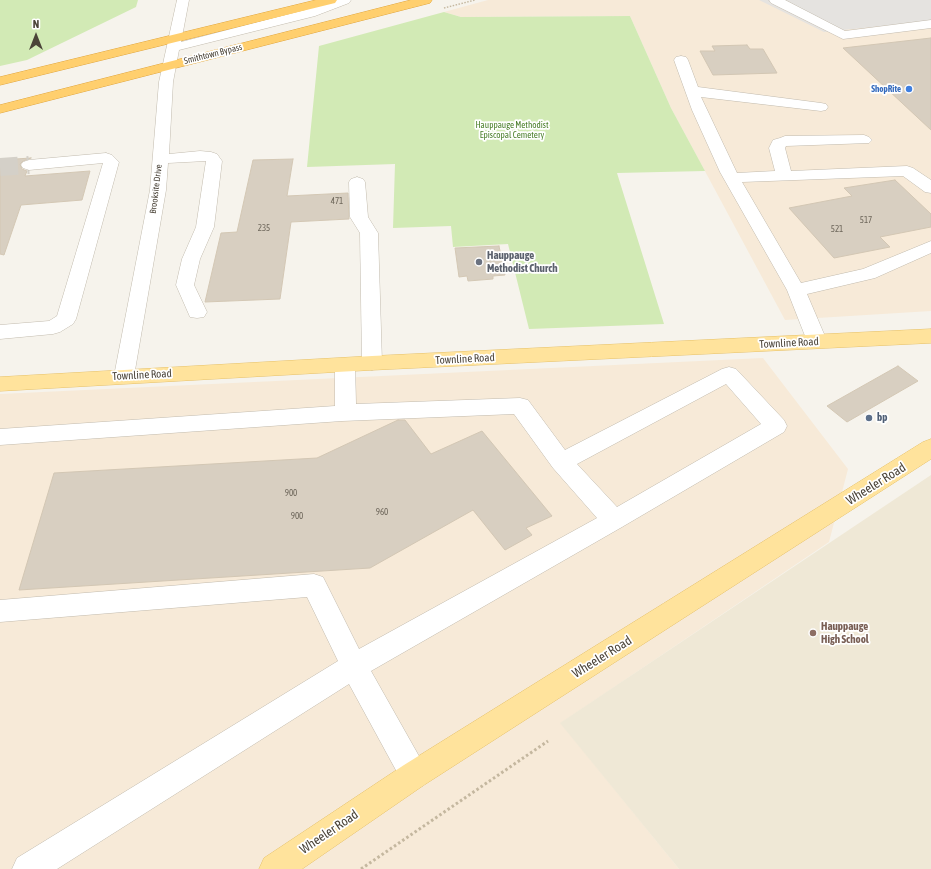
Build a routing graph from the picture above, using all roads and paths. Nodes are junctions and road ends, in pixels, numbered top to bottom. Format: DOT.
graph roads {
  1 [pos="183,0"];
  2 [pos="331,0"];
  3 [pos="345,0"];
  4 [pos="426,0"];
  5 [pos="775,0"];
  6 [pos="931,24"];
  7 [pos="174,42"];
  8 [pos="681,60"];
  9 [pos="170,66"];
  10 [pos="0,81"];
  11 [pos="692,91"];
  12 [pos="821,107"];
  13 [pos="0,109"];
  14 [pos="864,140"];
  15 [pos="160,159"];
  16 [pos="29,165"];
  17 [pos="784,176"];
  18 [pos="732,178"];
  19 [pos="357,182"];
  20 [pos="931,188"];
  21 [pos="931,246"];
  22 [pos="796,290"];
  23 [pos="197,312"];
  24 [pos="0,332"];
  25 [pos="931,336"];
  26 [pos="817,341"];
  27 [pos="372,363"];
  28 [pos="345,365"];
  29 [pos="124,376"];
  30 [pos="0,384"];
  31 [pos="346,413"];
  32 [pos="0,437"];
  33 [pos="931,448"];
  34 [pos="561,462"];
  35 [pos="614,520"];
  36 [pos="0,612"];
  37 [pos="354,666"];
  38 [pos="548,741"];
  39 [pos="414,775"];
  40 [pos="28,869"];
  41 [pos="276,869"];
  42 [pos="361,869"];
  1 -- 7 [label="street, Brooksite Drive"];
  2 -- 7 [label="highway"];
  3 -- 7 [label="street"];
  4 -- 9 [label="highway, Smithtown Bypass"];
  5 -- 6 [label="street"];
  7 -- 9 [label="street, Brooksite Drive"];
  7 -- 10 [label="highway"];
  8 -- 11 [label="street"];
  9 -- 13 [label="highway, Smithtown Bypass"];
  9 -- 15 [label="street, Brooksite Drive"];
  11 -- 12 [label="street"];
  11 -- 18 [label="street"];
  14 -- 17 [label="street"];
  15 -- 23 [label="street"];
  15 -- 29 [label="street, Brooksite Drive"];
  16 -- 24 [label="street"];
  17 -- 18 [label="street"];
  17 -- 20 [label="street"];
  18 -- 22 [label="street"];
  19 -- 27 [label="street"];
  21 -- 22 [label="street"];
  22 -- 26 [label="street"];
  25 -- 26 [label="main road, Townline Road"];
  26 -- 27 [label="main road, Townline Road"];
  27 -- 28 [label="main road, Townline Road"];
  28 -- 29 [label="main road, Townline Road"];
  28 -- 31 [label="street"];
  29 -- 30 [label="main road, Townline Road"];
  31 -- 32 [label="street"];
  31 -- 34 [label="street"];
  33 -- 39 [label="main road, Wheeler Road"];
  34 -- 35 [label="street"];
  34 -- 35 [label="street"];
  35 -- 37 [label="street"];
  36 -- 37 [label="street"];
  37 -- 39 [label="street"];
  37 -- 40 [label="street"];
  38 -- 42 [label="path"];
  39 -- 41 [label="main road, Wheeler Road"];
}
